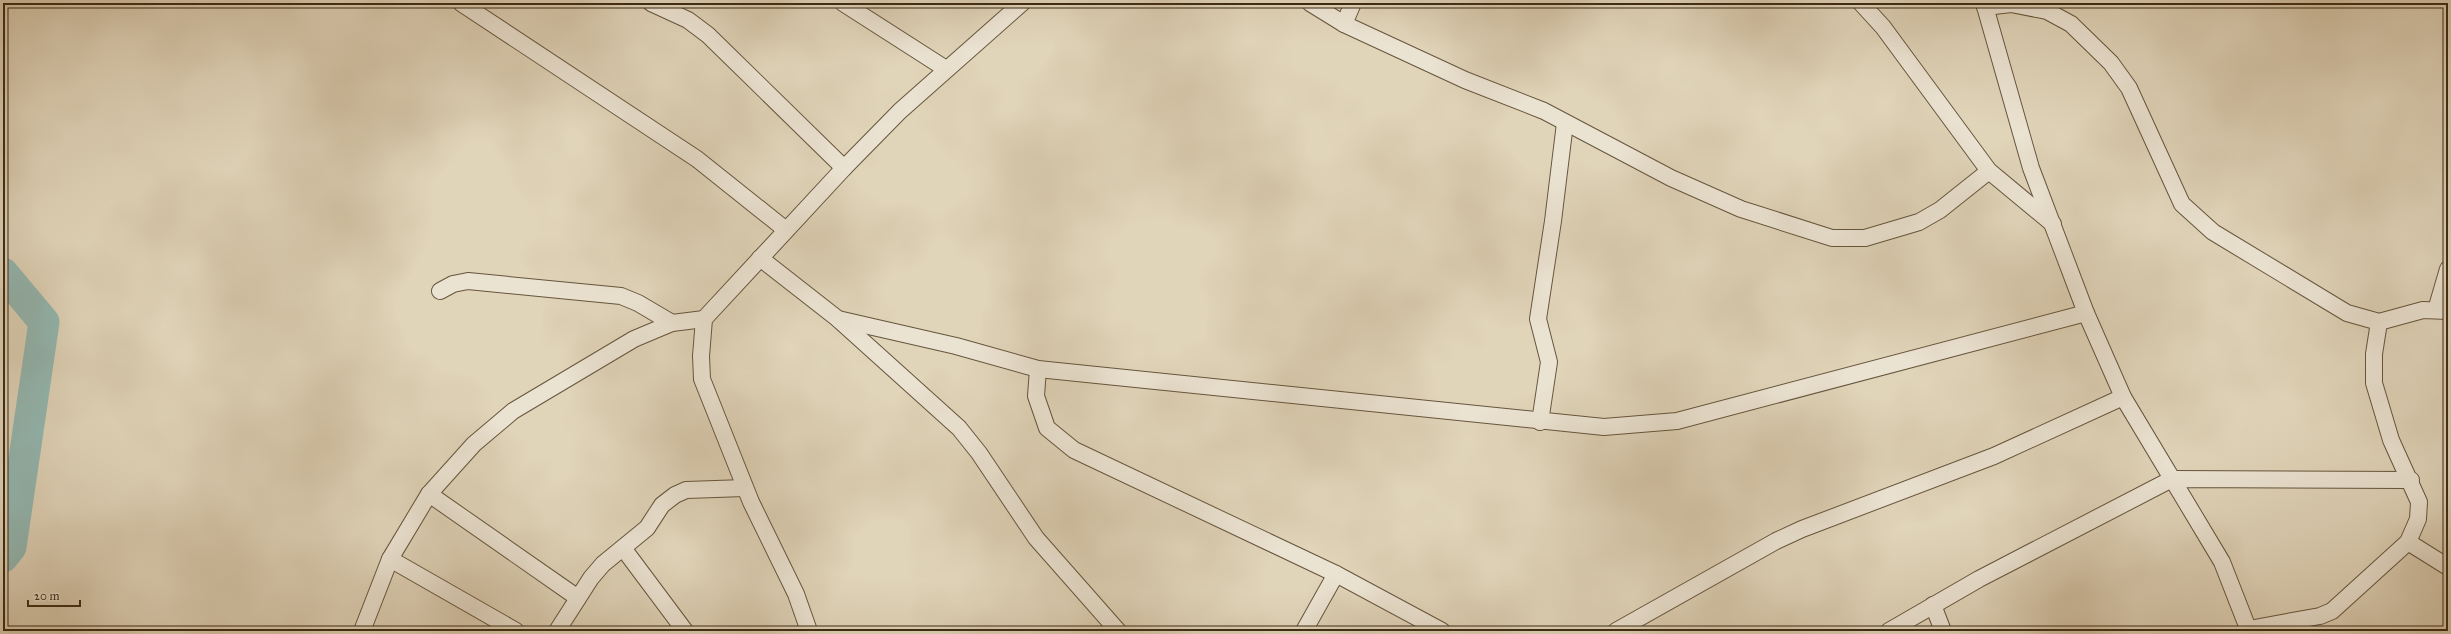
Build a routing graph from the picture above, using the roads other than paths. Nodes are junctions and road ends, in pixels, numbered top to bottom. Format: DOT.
graph roads {
  1 [pos="461,3"];
  2 [pos="651,3"];
  3 [pos="843,3"];
  4 [pos="1022,3"];
  5 [pos="1310,3"];
  6 [pos="1353,3"];
  7 [pos="1861,3"];
  8 [pos="1985,5"];
  9 [pos="1344,24"];
  10 [pos="946,69"];
  11 [pos="1565,123"];
  12 [pos="844,168"];
  13 [pos="1989,171"];
  14 [pos="2054,224"];
  15 [pos="786,230"];
  16 [pos="760,258"];
  17 [pos="2448,269"];
  18 [pos="440,291"];
  19 [pos="2442,310"];
  20 [pos="2086,313"];
  21 [pos="704,319"];
  22 [pos="838,319"];
  23 [pos="2379,322"];
  24 [pos="672,323"];
  25 [pos="1038,369"];
  26 [pos="2123,397"];
  27 [pos="1540,422"];
  28 [pos="2172,479"];
  29 [pos="2411,480"];
  30 [pos="745,488"];
  31 [pos="429,494"];
  32 [pos="2408,542"];
  33 [pos="624,548"];
  34 [pos="390,559"];
  35 [pos="2448,567"];
  36 [pos="1336,574"];
  37 [pos="578,598"];
  38 [pos="1933,605"];
  39 [pos="2249,630"];
  40 [pos="362,631"];
  41 [pos="516,631"];
  42 [pos="557,631"];
  43 [pos="685,631"];
  44 [pos="808,631"];
  45 [pos="1118,631"];
  46 [pos="1304,631"];
  47 [pos="1442,631"];
  48 [pos="1616,631"];
  49 [pos="1888,631"];
  50 [pos="1943,631"];
  1 -- 15 [label="street"];
  2 -- 12 [label="street"];
  3 -- 10 [label="street"];
  4 -- 10 [label="street"];
  5 -- 9 [label="street"];
  6 -- 9 [label="street"];
  7 -- 13 [label="street"];
  8 -- 14 [label="street"];
  8 -- 23 [label="street"];
  9 -- 11 [label="street"];
  10 -- 12 [label="street"];
  11 -- 13 [label="street"];
  11 -- 27 [label="street"];
  12 -- 15 [label="street"];
  13 -- 14 [label="street"];
  14 -- 20 [label="street"];
  15 -- 16 [label="street"];
  16 -- 21 [label="street"];
  16 -- 22 [label="street"];
  17 -- 19 [label="street"];
  18 -- 24 [label="street"];
  19 -- 23 [label="street"];
  20 -- 26 [label="street"];
  20 -- 27 [label="street"];
  21 -- 24 [label="street"];
  21 -- 30 [label="street"];
  22 -- 25 [label="street"];
  22 -- 45 [label="street"];
  23 -- 29 [label="street"];
  24 -- 31 [label="street"];
  25 -- 27 [label="street"];
  25 -- 36 [label="street"];
  26 -- 28 [label="street"];
  26 -- 48 [label="street"];
  28 -- 29 [label="street"];
  28 -- 38 [label="street"];
  28 -- 39 [label="street"];
  29 -- 32 [label="street"];
  30 -- 33 [label="street"];
  30 -- 44 [label="street"];
  31 -- 34 [label="street"];
  31 -- 37 [label="street"];
  32 -- 35 [label="street"];
  32 -- 39 [label="street"];
  33 -- 37 [label="street"];
  33 -- 43 [label="street"];
  34 -- 40 [label="street"];
  34 -- 41 [label="street"];
  36 -- 46 [label="street"];
  36 -- 47 [label="street"];
  37 -- 42 [label="street"];
  38 -- 49 [label="street"];
  38 -- 50 [label="street"];
}
